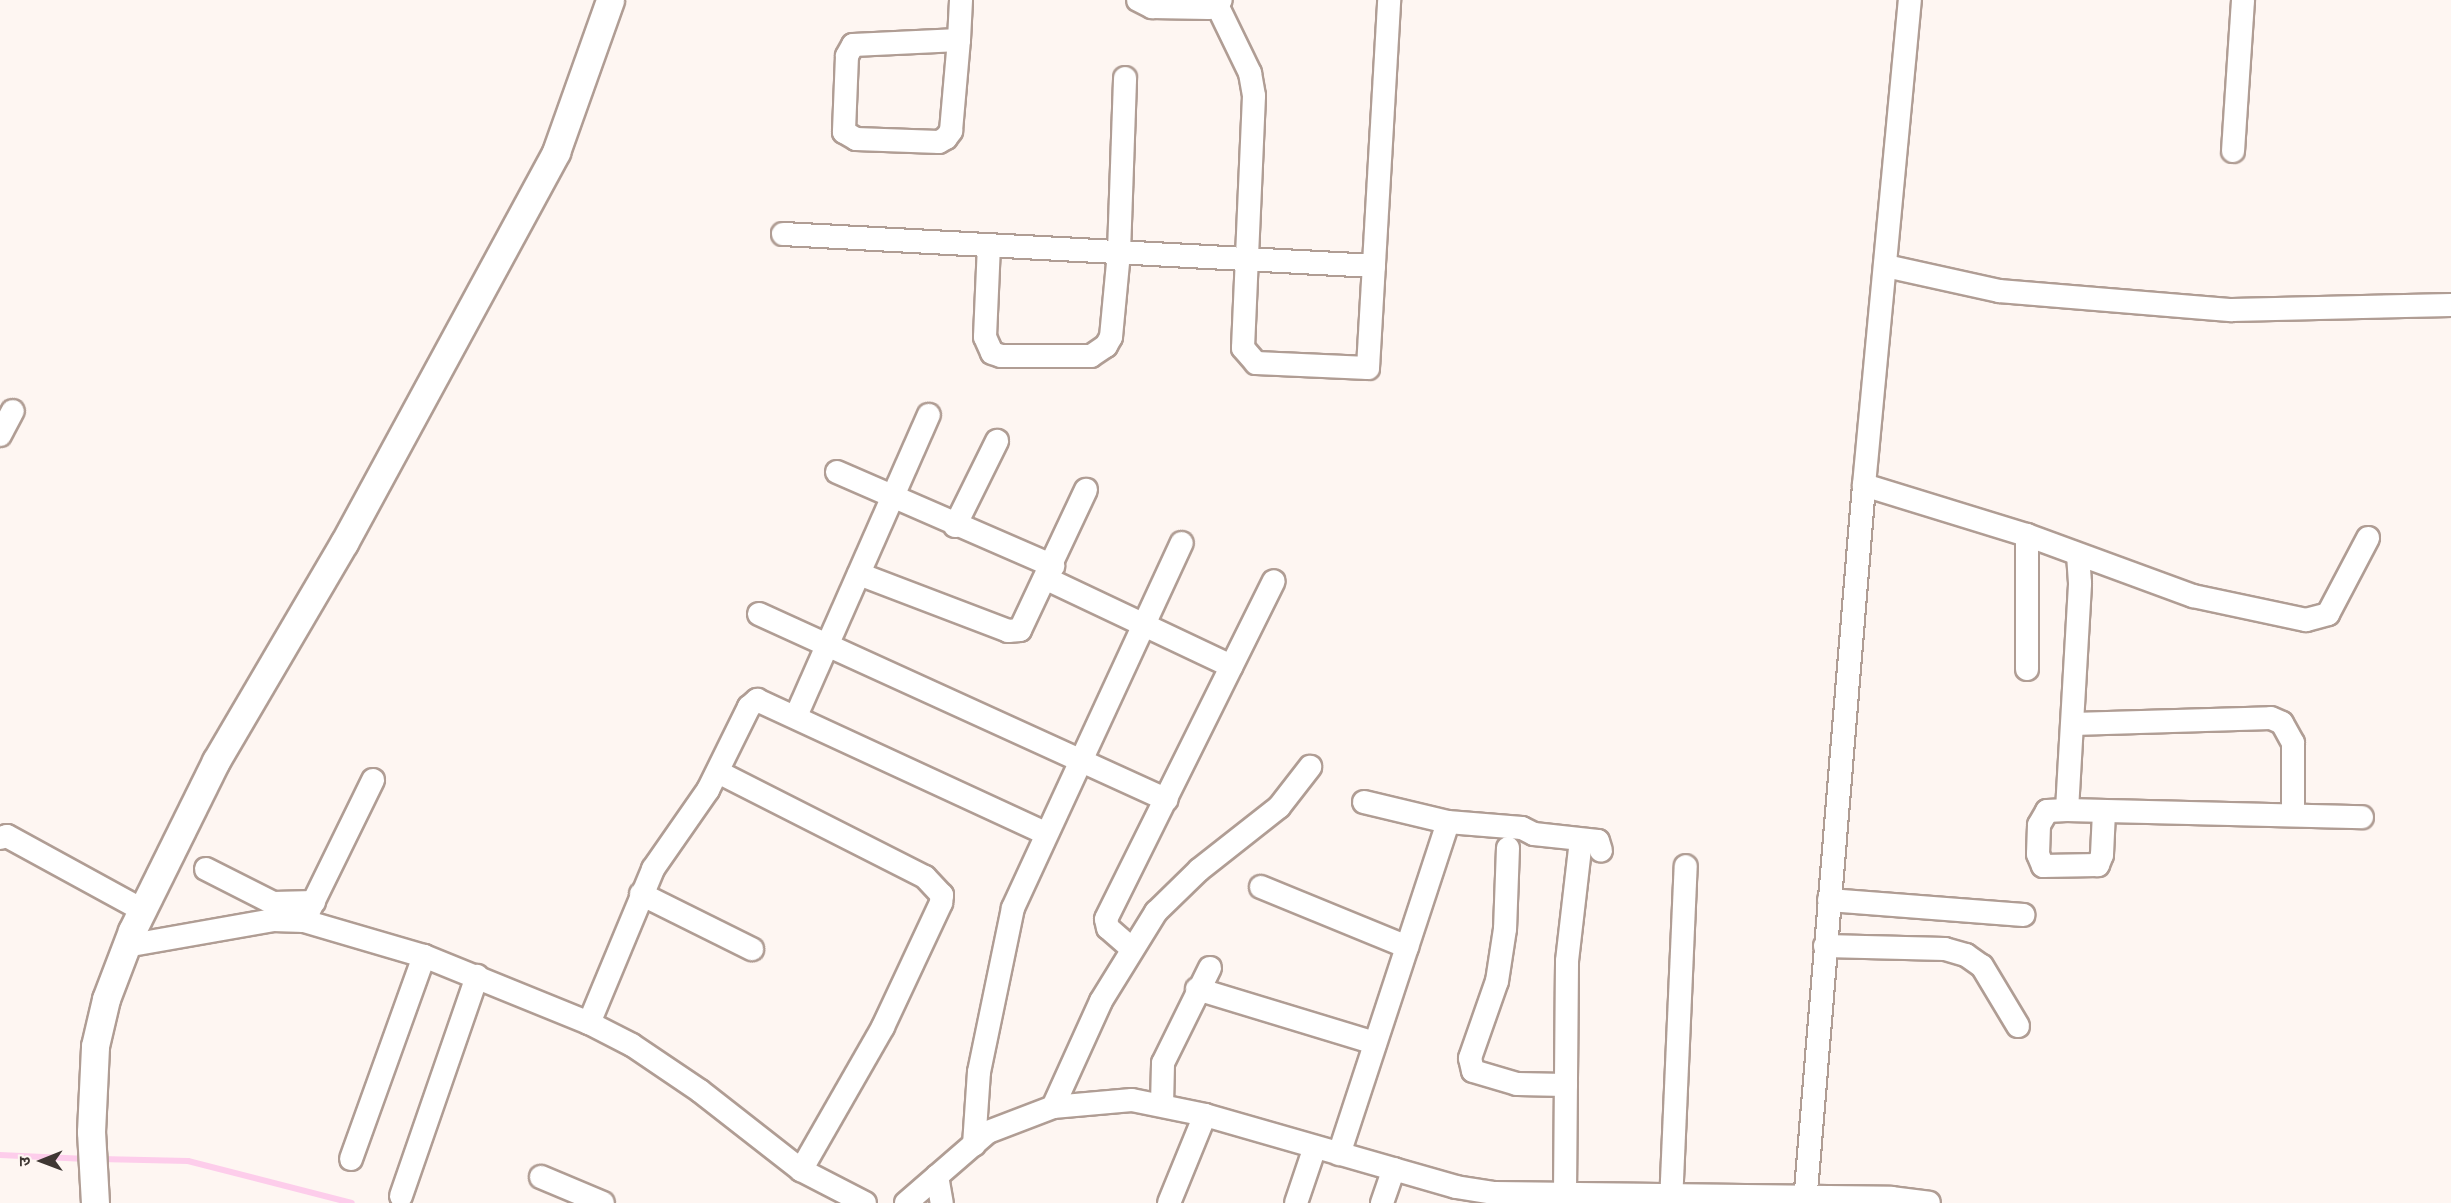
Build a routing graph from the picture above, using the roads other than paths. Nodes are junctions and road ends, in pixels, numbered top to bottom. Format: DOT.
graph roads {
  1 [pos="610,0"];
  2 [pos="961,0"];
  3 [pos="1138,0"];
  4 [pos="1389,0"];
  5 [pos="1910,0"];
  6 [pos="2243,0"];
  7 [pos="1219,3"];
  8 [pos="959,40"];
  9 [pos="1125,78"];
  10 [pos="2233,152"];
  11 [pos="783,234"];
  12 [pos="989,245"];
  13 [pos="1119,252"];
  14 [pos="1248,259"];
  15 [pos="1374,266"];
  16 [pos="1886,266"];
  17 [pos="2451,305"];
  18 [pos="13,411"];
  19 [pos="929,415"];
  20 [pos="0,435"];
  21 [pos="997,441"];
  22 [pos="837,471"];
  23 [pos="1864,485"];
  24 [pos="1086,490"];
  25 [pos="891,498"];
  26 [pos="955,526"];
  27 [pos="2026,535"];
  28 [pos="2368,538"];
  29 [pos="1182,543"];
  30 [pos="2078,555"];
  31 [pos="1050,572"];
  32 [pos="859,574"];
  33 [pos="1274,581"];
  34 [pos="759,614"];
  35 [pos="1144,626"];
  36 [pos="827,645"];
  37 [pos="1231,666"];
  38 [pos="2027,669"];
  39 [pos="796,716"];
  40 [pos="2073,724"];
  41 [pos="1081,759"];
  42 [pos="1310,767"];
  43 [pos="718,772"];
  44 [pos="373,780"];
  45 [pos="1167,800"];
  46 [pos="1364,802"];
  47 [pos="2067,810"];
  48 [pos="2104,812"];
  49 [pos="2293,814"];
  50 [pos="2362,817"];
  51 [pos="1448,822"];
  52 [pos="1047,834"];
  53 [pos="2,835"];
  54 [pos="1508,848"];
  55 [pos="1686,866"];
  56 [pos="206,868"];
  57 [pos="1261,887"];
  58 [pos="641,894"];
  59 [pos="1829,900"];
  60 [pos="142,910"];
  61 [pos="309,912"];
  62 [pos="2024,915"];
  63 [pos="126,946"];
  64 [pos="1825,946"];
  65 [pos="1407,947"];
  66 [pos="1131,948"];
  67 [pos="752,949"];
  68 [pos="424,956"];
  69 [pos="1210,968"];
  70 [pos="477,976"];
  71 [pos="1197,989"];
  72 [pos="589,1023"];
  73 [pos="2018,1026"];
  74 [pos="1375,1043"];
  75 [pos="1566,1085"];
  76 [pos="1162,1105"];
  77 [pos="1053,1107"];
  78 [pos="1205,1115"];
  79 [pos="974,1145"];
  80 [pos="1315,1147"];
  81 [pos="1339,1154"];
  82 [pos="351,1159"];
  83 [pos="1394,1169"];
  84 [pos="801,1170"];
  85 [pos="937,1176"];
  86 [pos="541,1177"];
  87 [pos="1565,1193"];
  88 [pos="401,1196"];
  89 [pos="1671,1200"];
  90 [pos="1805,1200"];
  91 [pos="1914,1202"];
  92 [pos="95,1203"];
  93 [pos="603,1203"];
  94 [pos="865,1203"];
  95 [pos="906,1203"];
  96 [pos="942,1203"];
  97 [pos="1169,1203"];
  98 [pos="1296,1203"];
  99 [pos="1383,1203"];
  1 -- 60 [label="main road"];
  2 -- 8 [label="street"];
  3 -- 7 [label="street"];
  4 -- 15 [label="street"];
  5 -- 16 [label="street"];
  6 -- 10 [label="street"];
  7 -- 14 [label="street"];
  8 -- 8 [label="street"];
  9 -- 13 [label="street"];
  11 -- 12 [label="street"];
  12 -- 13 [label="street"];
  12 -- 13 [label="street"];
  13 -- 14 [label="street"];
  14 -- 15 [label="street"];
  14 -- 15 [label="street"];
  16 -- 17 [label="street"];
  16 -- 23 [label="street"];
  18 -- 20 [label="street"];
  19 -- 25 [label="street"];
  21 -- 26 [label="street"];
  22 -- 25 [label="street"];
  23 -- 27 [label="street"];
  23 -- 59 [label="street"];
  24 -- 31 [label="street"];
  25 -- 26 [label="street"];
  25 -- 32 [label="street"];
  26 -- 31 [label="street"];
  27 -- 30 [label="street"];
  27 -- 38 [label="street"];
  28 -- 30 [label="street"];
  29 -- 35 [label="street"];
  30 -- 40 [label="street"];
  31 -- 32 [label="street"];
  31 -- 35 [label="street"];
  32 -- 36 [label="street"];
  33 -- 37 [label="street"];
  34 -- 36 [label="street"];
  35 -- 37 [label="street"];
  35 -- 41 [label="street"];
  36 -- 39 [label="street"];
  36 -- 41 [label="street"];
  37 -- 45 [label="street"];
  39 -- 43 [label="street"];
  39 -- 52 [label="street"];
  40 -- 47 [label="street"];
  40 -- 49 [label="street"];
  41 -- 45 [label="street"];
  41 -- 52 [label="street"];
  42 -- 66 [label="street"];
  43 -- 58 [label="street"];
  43 -- 84 [label="street"];
  44 -- 61 [label="street"];
  45 -- 66 [label="street"];
  46 -- 51 [label="street"];
  47 -- 48 [label="street"];
  47 -- 48 [label="street"];
  48 -- 49 [label="street"];
  49 -- 50 [label="street"];
  51 -- 65 [label="street"];
  51 -- 75 [label="street"];
  52 -- 79 [label="street"];
  53 -- 60 [label="street"];
  54 -- 75 [label="street"];
  55 -- 89 [label="street"];
  56 -- 61 [label="street"];
  57 -- 65 [label="street"];
  58 -- 67 [label="street"];
  58 -- 72 [label="street"];
  59 -- 62 [label="street"];
  59 -- 64 [label="street"];
  60 -- 63 [label="main road"];
  61 -- 63 [label="street"];
  61 -- 68 [label="street"];
  63 -- 92 [label="main road"];
  64 -- 73 [label="street"];
  64 -- 90 [label="street"];
  65 -- 74 [label="street"];
  66 -- 77 [label="street"];
  68 -- 70 [label="street"];
  68 -- 82 [label="street"];
  69 -- 71 [label="street"];
  70 -- 72 [label="street"];
  70 -- 88 [label="street"];
  71 -- 74 [label="street"];
  71 -- 76 [label="street"];
  72 -- 84 [label="street"];
  74 -- 81 [label="street"];
  75 -- 87 [label="street"];
  76 -- 77 [label="street"];
  76 -- 78 [label="street"];
  77 -- 79 [label="street"];
  78 -- 80 [label="street"];
  78 -- 97 [label="street"];
  79 -- 85 [label="street"];
  80 -- 81 [label="street"];
  80 -- 98 [label="street"];
  81 -- 83 [label="street"];
  83 -- 87 [label="street"];
  83 -- 99 [label="street"];
  84 -- 94 [label="street"];
  85 -- 95 [label="street"];
  85 -- 96 [label="street"];
  86 -- 93 [label="street"];
  87 -- 89 [label="street"];
  89 -- 90 [label="street"];
  90 -- 91 [label="street"];
}
